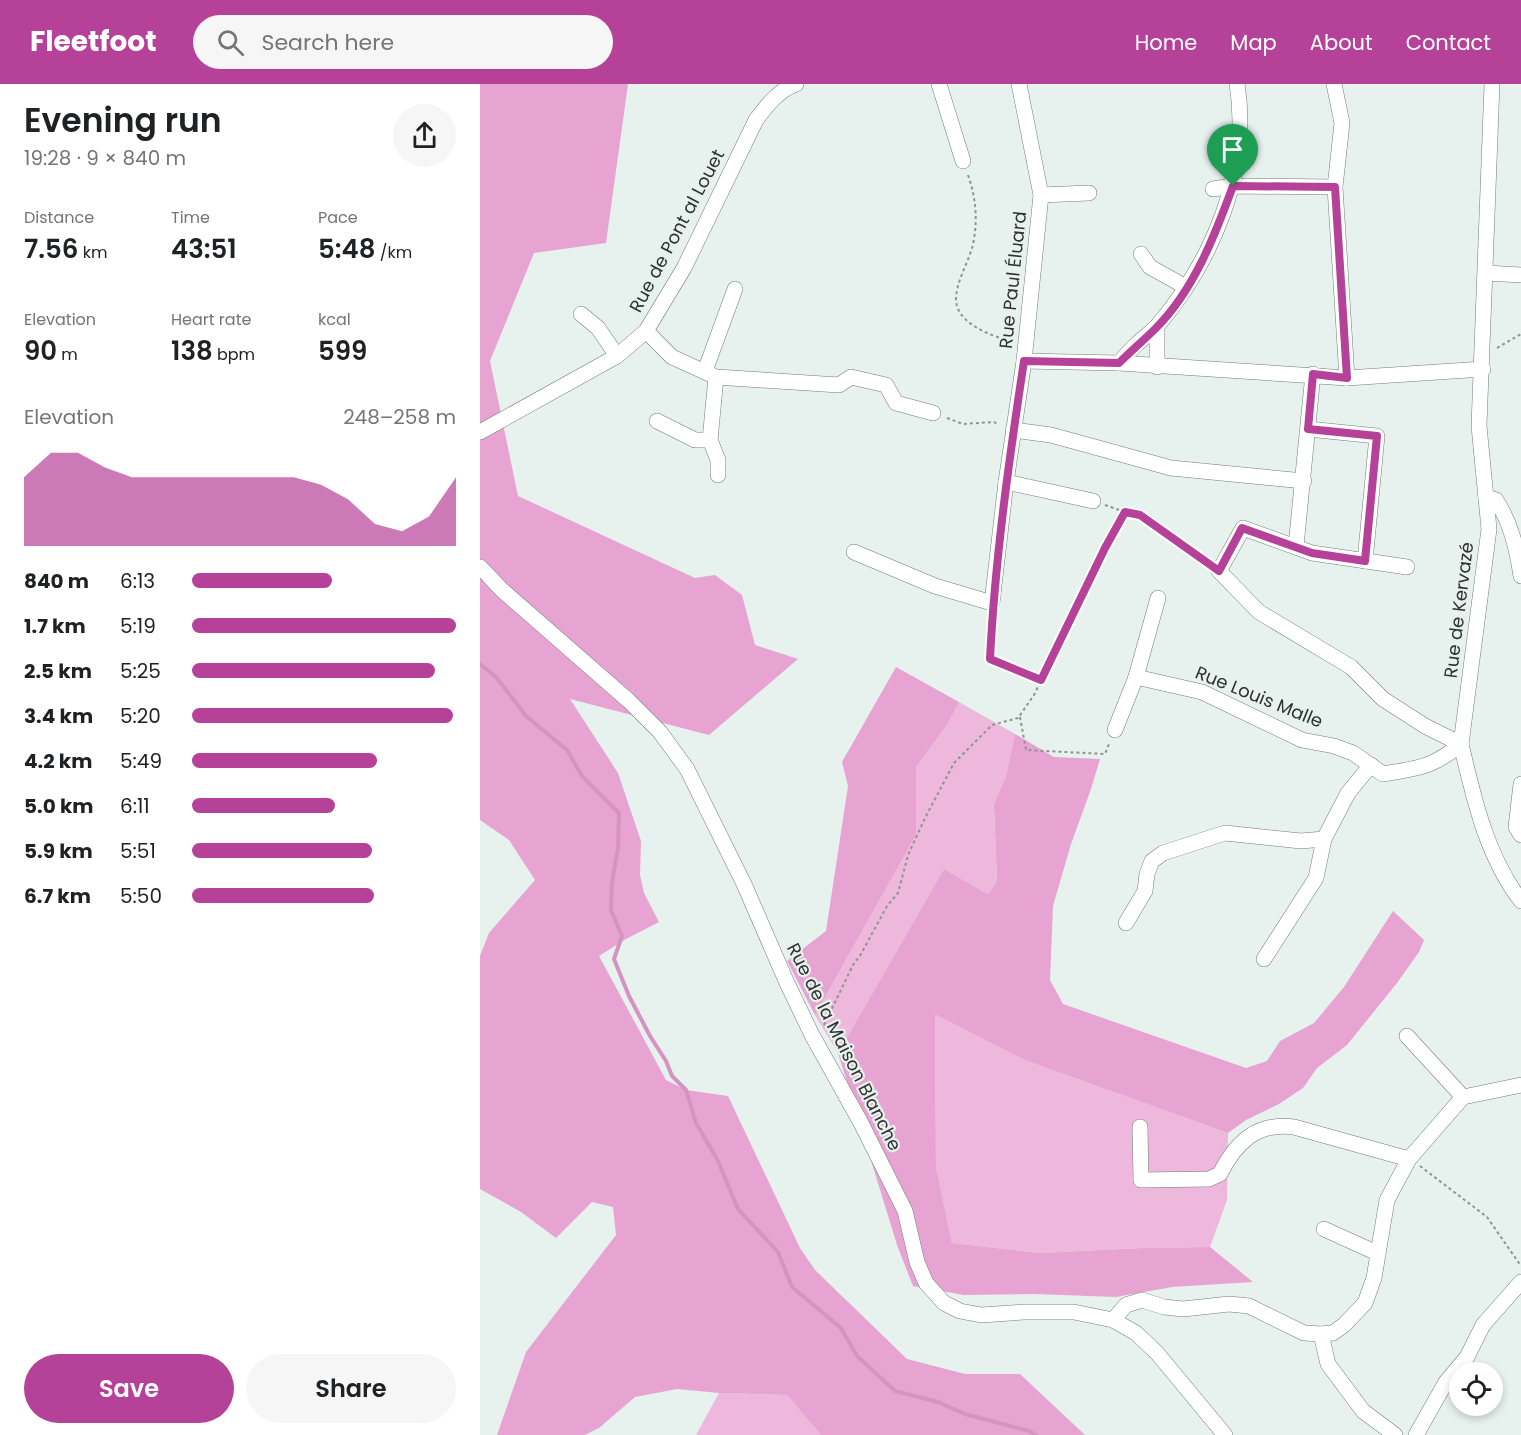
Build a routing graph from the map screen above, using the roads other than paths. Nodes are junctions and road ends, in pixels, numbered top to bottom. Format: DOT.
graph roads {
  1 [pos="796,84"];
  2 [pos="939,84"];
  3 [pos="1019,84"];
  4 [pos="1237,84"];
  5 [pos="1334,84"];
  6 [pos="1492,84"];
  7 [pos="963,161"];
  8 [pos="1233,186"];
  9 [pos="1335,187"];
  10 [pos="1213,189"];
  11 [pos="1089,193"];
  12 [pos="1041,195"];
  13 [pos="1141,254"];
  14 [pos="1486,273"];
  15 [pos="1521,275"];
  16 [pos="1186,287"];
  17 [pos="735,289"];
  18 [pos="581,314"];
  19 [pos="1156,327"];
  20 [pos="646,331"];
  21 [pos="617,356"];
  22 [pos="1024,361"];
  23 [pos="1483,362"];
  24 [pos="1119,363"];
  25 [pos="1157,367"];
  26 [pos="710,374"];
  27 [pos="1313,374"];
  28 [pos="1347,378"];
  29 [pos="933,413"];
  30 [pos="657,421"];
  31 [pos="1308,429"];
  32 [pos="1013,430"];
  33 [pos="480,432"];
  34 [pos="710,440"];
  35 [pos="718,474"];
  36 [pos="1304,481"];
  37 [pos="1006,482"];
  38 [pos="1486,497"];
  39 [pos="1093,501"];
  40 [pos="1296,546"];
  41 [pos="854,552"];
  42 [pos="1365,561"];
  43 [pos="480,567"];
  44 [pos="1407,567"];
  45 [pos="1521,576"];
  46 [pos="1158,598"];
  47 [pos="1136,677"];
  48 [pos="1115,730"];
  49 [pos="1461,744"];
  50 [pos="1371,765"];
  51 [pos="1521,784"];
  52 [pos="1521,835"];
  53 [pos="1324,839"];
  54 [pos="1521,901"];
  55 [pos="1126,923"];
  56 [pos="1264,959"];
  57 [pos="1407,1036"];
  58 [pos="1521,1085"];
  59 [pos="1463,1097"];
  60 [pos="1140,1127"];
  61 [pos="1409,1159"];
  62 [pos="1324,1229"];
  63 [pos="1377,1253"];
  64 [pos="1521,1282"];
  65 [pos="1113,1320"];
  66 [pos="1321,1334"];
  67 [pos="1225,1435"];
  68 [pos="1395,1435"];
  69 [pos="1416,1435"];
  1 -- 20 [label="street, Rue de Pont al Louet"];
  2 -- 7 [label="street"];
  3 -- 12 [label="street, Rue Paul Éluard"];
  4 -- 8 [label="street"];
  5 -- 9 [label="street"];
  6 -- 14 [label="street, Rue de Kervazé"];
  8 -- 9 [label="street"];
  8 -- 10 [label="street"];
  8 -- 16 [label="street"];
  9 -- 28 [label="street"];
  11 -- 12 [label="street"];
  12 -- 22 [label="street, Rue Paul Éluard"];
  13 -- 16 [label="street"];
  14 -- 15 [label="street"];
  14 -- 23 [label="street, Rue de Kervazé"];
  16 -- 19 [label="street"];
  17 -- 26 [label="street"];
  18 -- 21 [label="street"];
  19 -- 24 [label="street"];
  19 -- 25 [label="street"];
  20 -- 21 [label="street, Rue de Pont al Louet"];
  20 -- 26 [label="street"];
  21 -- 33 [label="street, Rue de Pont al Louet"];
  22 -- 24 [label="street"];
  22 -- 32 [label="street, Rue Paul Éluard"];
  23 -- 28 [label="street"];
  23 -- 38 [label="street, Rue de Kervazé"];
  24 -- 25 [label="street"];
  25 -- 27 [label="street"];
  26 -- 29 [label="street"];
  26 -- 34 [label="street"];
  27 -- 28 [label="street"];
  27 -- 31 [label="street"];
  30 -- 34 [label="street"];
  31 -- 36 [label="street"];
  31 -- 42 [label="street"];
  32 -- 36 [label="street"];
  32 -- 37 [label="street, Rue Paul Éluard"];
  34 -- 35 [label="street"];
  36 -- 40 [label="street"];
  37 -- 39 [label="street"];
  37 -- 41 [label="street, Rue Paul Éluard"];
  38 -- 45 [label="street"];
  38 -- 49 [label="street, Rue de Kervazé"];
  40 -- 42 [label="street"];
  40 -- 49 [label="street"];
  42 -- 44 [label="street"];
  43 -- 65 [label="street, Rue de la Maison Blanche"];
  46 -- 47 [label="street"];
  47 -- 48 [label="street"];
  47 -- 50 [label="street, Rue Louis Malle"];
  49 -- 50 [label="street, Rue Louis Malle"];
  49 -- 54 [label="street"];
  50 -- 53 [label="street"];
  51 -- 52 [label="street"];
  53 -- 55 [label="street"];
  53 -- 56 [label="street"];
  57 -- 59 [label="street"];
  58 -- 59 [label="street"];
  59 -- 61 [label="street"];
  60 -- 61 [label="street"];
  61 -- 63 [label="street"];
  62 -- 63 [label="street"];
  63 -- 66 [label="street"];
  64 -- 69 [label="street"];
  65 -- 66 [label="street"];
  65 -- 67 [label="street, Rue de la Maison Blanche"];
  66 -- 68 [label="street"];
}
